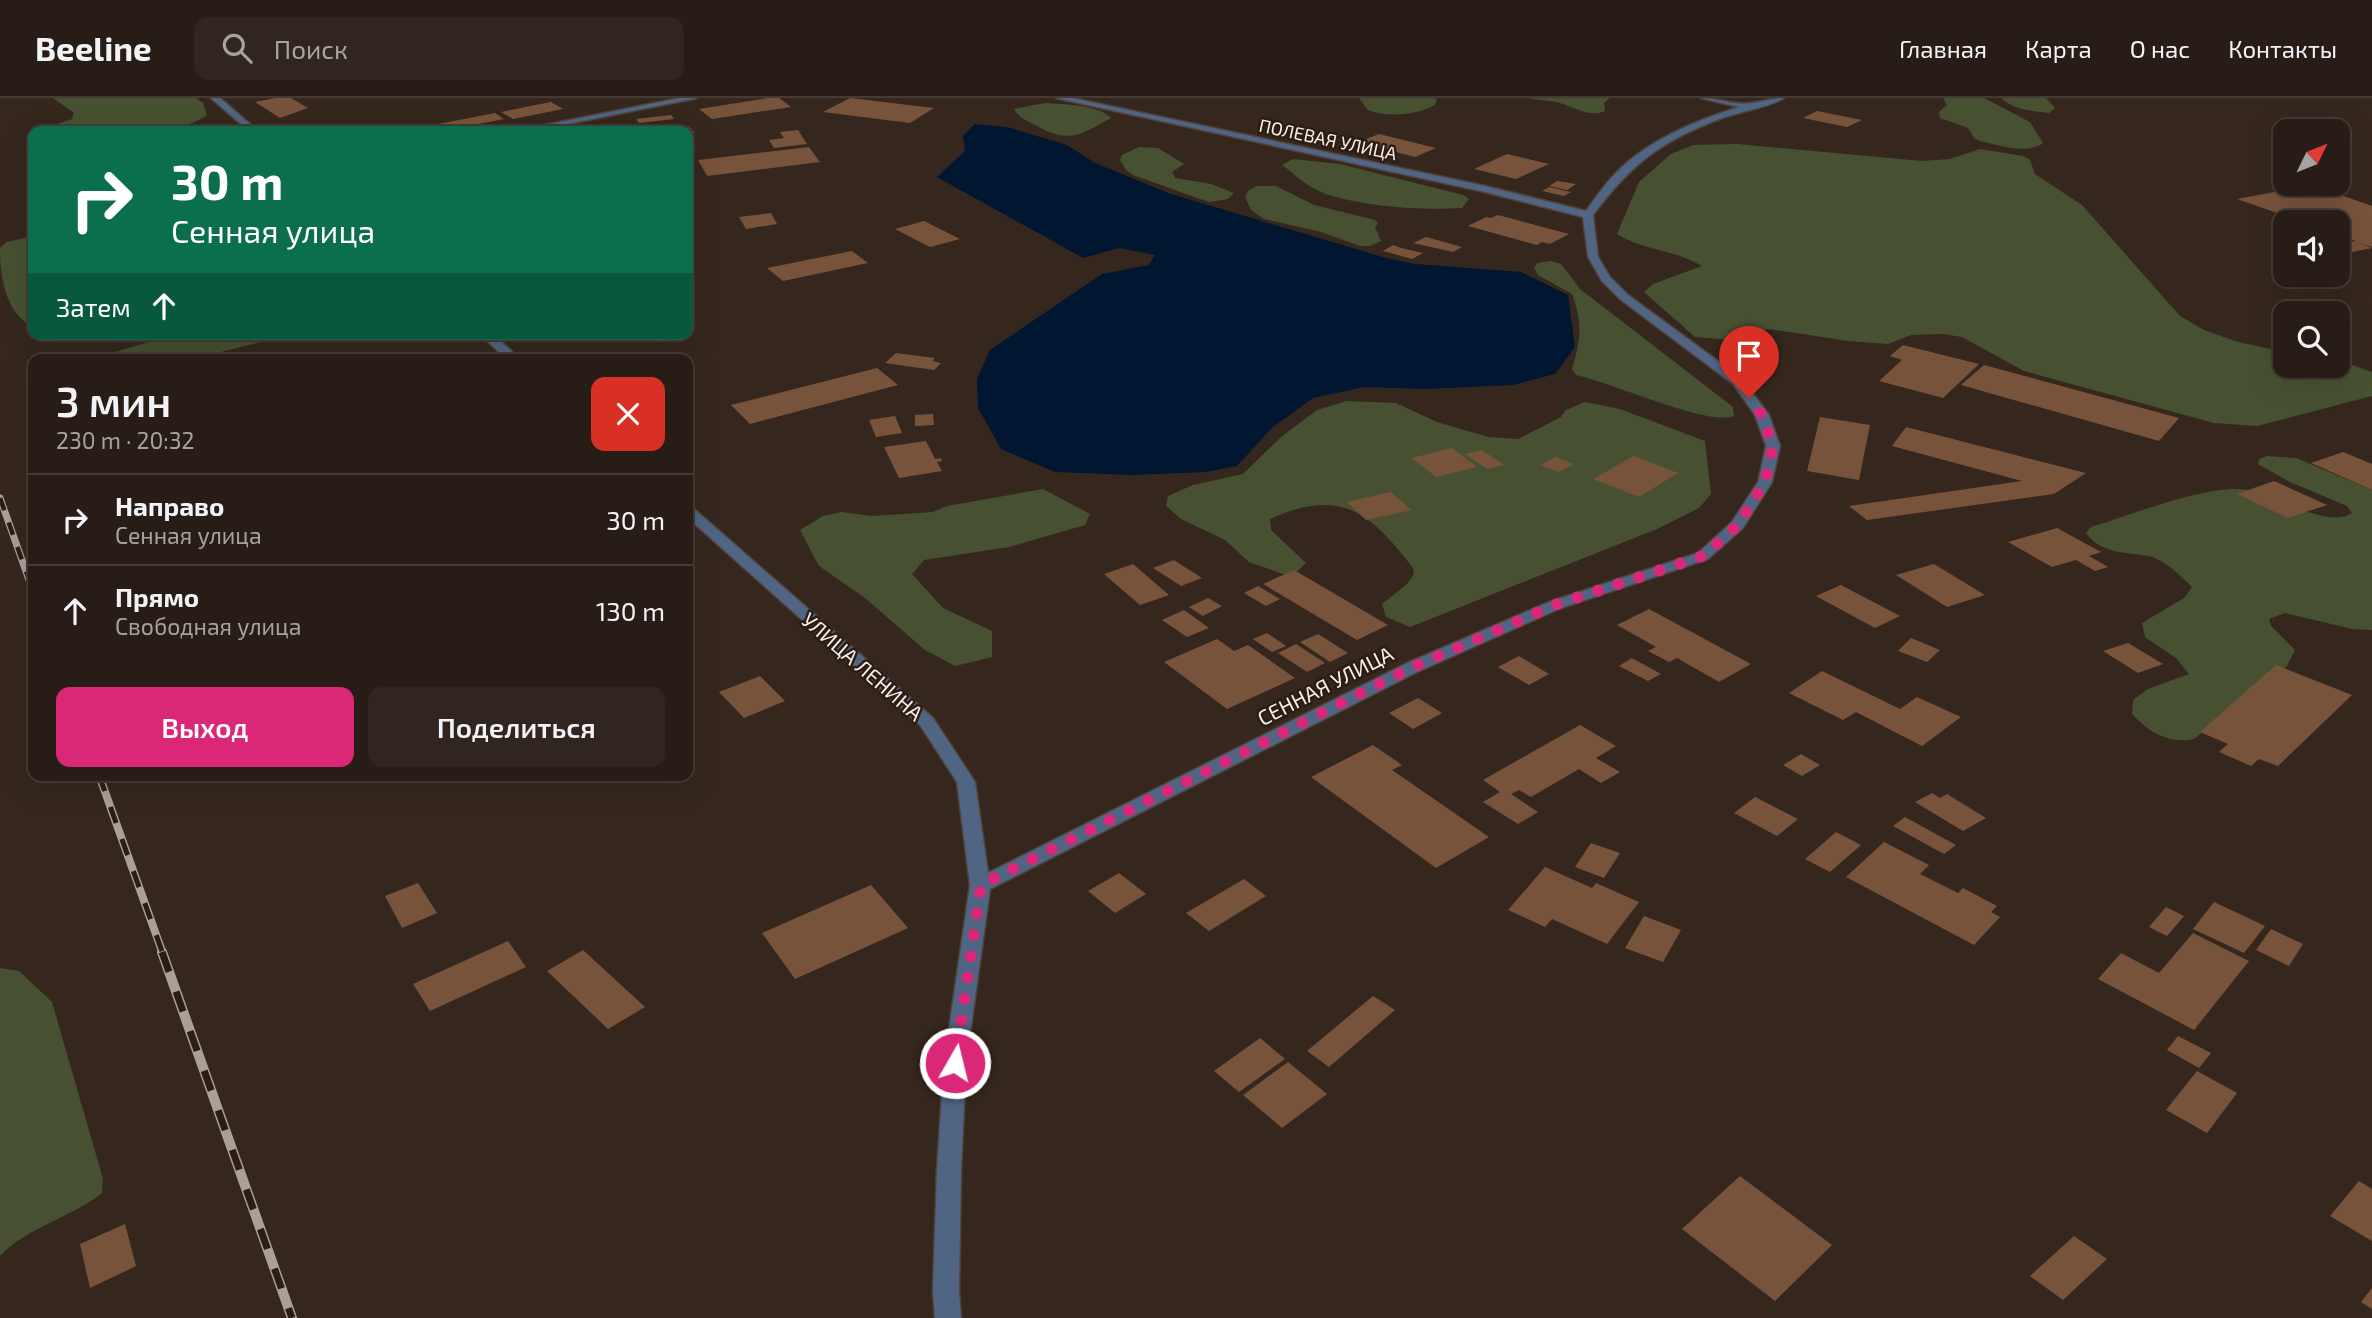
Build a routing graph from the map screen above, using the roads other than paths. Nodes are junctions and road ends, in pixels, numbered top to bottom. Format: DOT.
graph roads {
  1 [pos="215,98"];
  2 [pos="693,98"];
  3 [pos="1060,98"];
  4 [pos="1705,98"];
  5 [pos="1780,98"];
  6 [pos="1748,106"];
  7 [pos="248,126"];
  8 [pos="546,126"];
  9 [pos="1588,215"];
  10 [pos="493,340"];
  11 [pos="508,354"];
  12 [pos="693,515"];
  13 [pos="981,885"];
  14 [pos="948,1318"];
  1 -- 7 [label="street"];
  2 -- 8 [label="street"];
  3 -- 9 [label="street, ПОЛЕВАЯ УЛИЦА"];
  4 -- 6 [label="street"];
  5 -- 6 [label="street"];
  6 -- 9 [label="street"];
  9 -- 13 [label="street, СЕННАЯ УЛИЦА"];
  10 -- 11 [label="street"];
  12 -- 13 [label="street, УЛИЦА ЛЕНИНА"];
  13 -- 14 [label="street, УЛИЦА ЛЕНИНА"];
}
